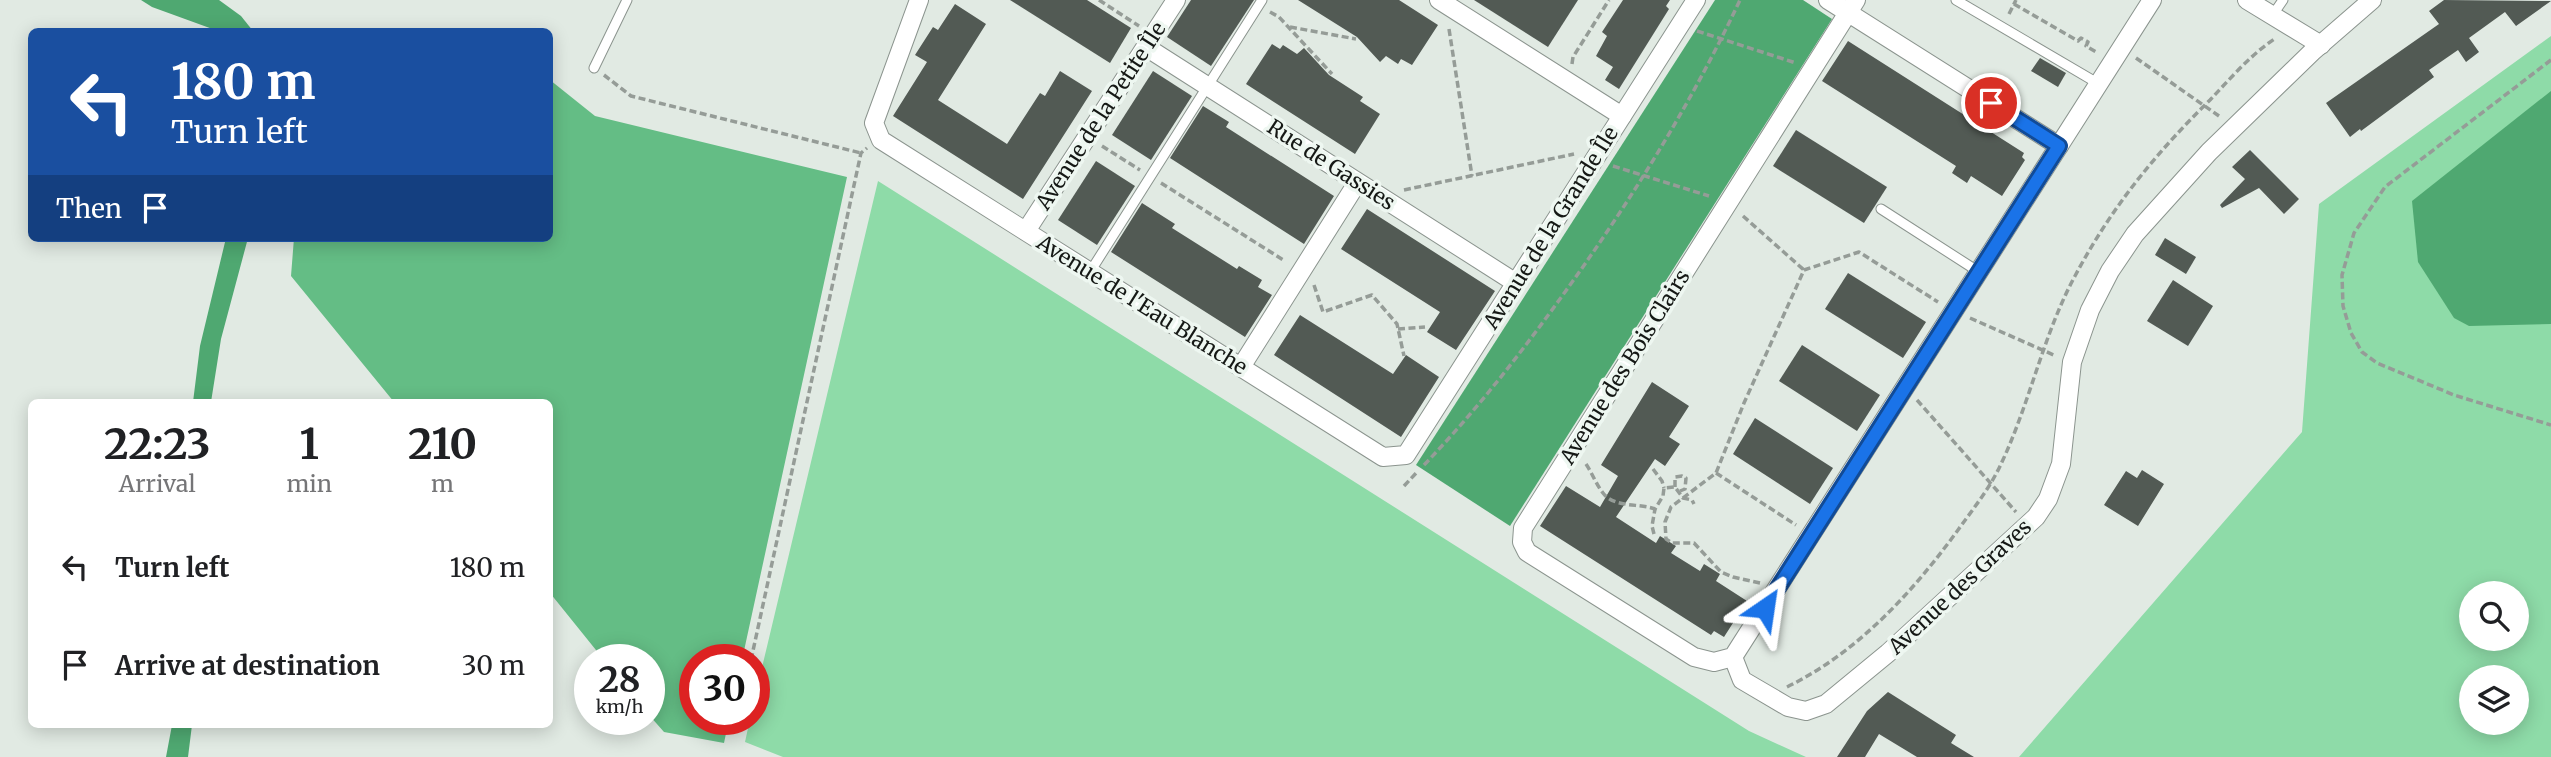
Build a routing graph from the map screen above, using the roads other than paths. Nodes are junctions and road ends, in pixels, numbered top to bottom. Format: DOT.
graph roads {
  1 [pos="627,0"];
  2 [pos="919,0"];
  3 [pos="1175,0"];
  4 [pos="1439,0"];
  5 [pos="1696,0"];
  6 [pos="1828,0"];
  7 [pos="1956,0"];
  8 [pos="2152,0"];
  9 [pos="2247,0"];
  10 [pos="2283,0"];
  11 [pos="2372,0"];
  12 [pos="1261,2"];
  13 [pos="1852,6"];
  14 [pos="2280,20"];
  15 [pos="2320,45"];
  16 [pos="1146,47"];
  17 [pos="594,68"];
  18 [pos="2099,84"];
  19 [pos="1207,86"];
  20 [pos="1622,116"];
  21 [pos="2059,146"];
  22 [pos="1357,183"];
  23 [pos="1881,209"];
  24 [pos="1026,231"];
  25 [pos="1090,272"];
  26 [pos="1979,272"];
  27 [pos="1516,283"];
  28 [pos="1241,367"];
  29 [pos="1406,455"];
  30 [pos="1733,657"];
  1 -- 17 [label="lane"];
  2 -- 24 [label="street, Avenue de l'Eau Blanche"];
  3 -- 16 [label="street, Avenue de la Petite Île"];
  4 -- 20 [label="street"];
  5 -- 20 [label="street, Avenue de la Grande Île"];
  6 -- 13 [label="street"];
  7 -- 18 [label="lane"];
  8 -- 18 [label="street"];
  9 -- 14 [label="street"];
  10 -- 14 [label="lane"];
  11 -- 15 [label="street, Avenue des Graves"];
  12 -- 19 [label="lane"];
  13 -- 21 [label="street"];
  13 -- 30 [label="street, Avenue des Bois Clairs"];
  14 -- 15 [label="street"];
  15 -- 30 [label="street, Avenue des Graves"];
  16 -- 19 [label="street, Rue de Gassies"];
  16 -- 24 [label="street, Avenue de la Petite Île"];
  18 -- 21 [label="street"];
  19 -- 22 [label="street, Rue de Gassies"];
  19 -- 25 [label="lane"];
  20 -- 27 [label="street, Avenue de la Grande Île"];
  21 -- 26 [label="street"];
  22 -- 27 [label="street, Rue de Gassies"];
  22 -- 28 [label="street"];
  23 -- 26 [label="lane"];
  24 -- 25 [label="street, Avenue de l'Eau Blanche"];
  25 -- 28 [label="street, Avenue de l'Eau Blanche"];
  26 -- 30 [label="street"];
  27 -- 29 [label="street, Avenue de la Grande Île"];
  28 -- 29 [label="street, Avenue de l'Eau Blanche"];
}
